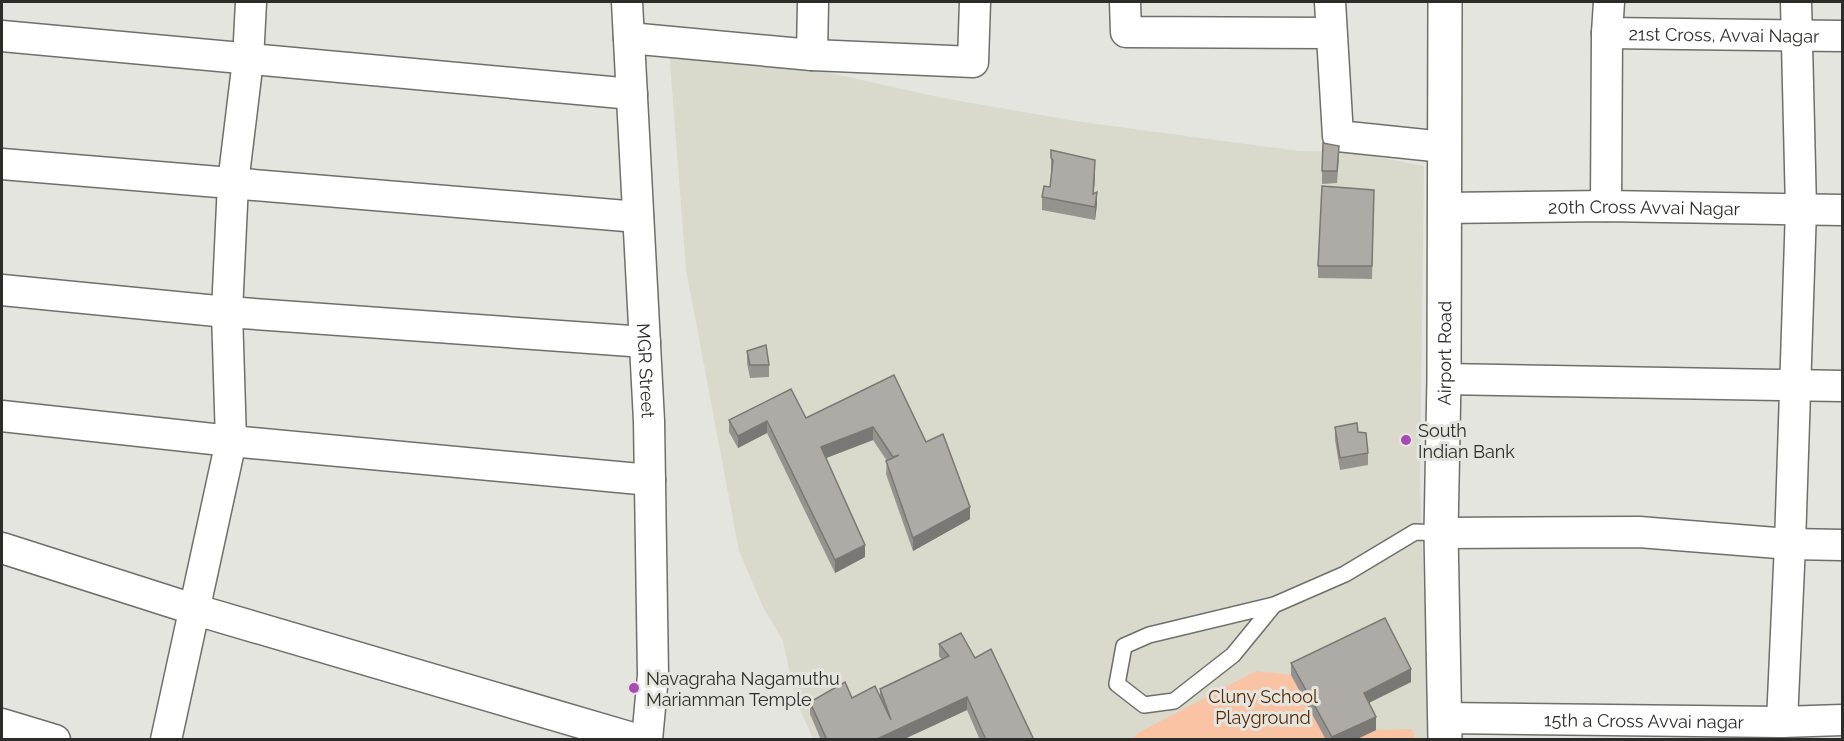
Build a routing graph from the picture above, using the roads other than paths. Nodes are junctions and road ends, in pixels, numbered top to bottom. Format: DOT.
graph roads {
  1 [pos="250,2"];
  2 [pos="627,2"];
  3 [pos="813,2"];
  4 [pos="975,2"];
  5 [pos="1125,2"];
  6 [pos="1330,2"];
  7 [pos="1445,2"];
  8 [pos="1609,2"];
  9 [pos="1796,2"];
  10 [pos="1331,33"];
  11 [pos="1607,33"];
  12 [pos="2,36"];
  13 [pos="1797,36"];
  14 [pos="1842,36"];
  15 [pos="629,38"];
  16 [pos="812,55"];
  17 [pos="248,60"];
  18 [pos="632,94"];
  19 [pos="1444,147"];
  20 [pos="2,164"];
  21 [pos="233,183"];
  22 [pos="1606,206"];
  23 [pos="1444,208"];
  24 [pos="1801,209"];
  25 [pos="1842,210"];
  26 [pos="638,217"];
  27 [pos="2,290"];
  28 [pos="227,312"];
  29 [pos="645,342"];
  30 [pos="1444,379"];
  31 [pos="1795,386"];
  32 [pos="1842,386"];
  33 [pos="2,416"];
  34 [pos="231,441"];
  35 [pos="650,480"];
  36 [pos="1441,533"];
  37 [pos="1790,544"];
  38 [pos="1842,545"];
  39 [pos="2,548"];
  40 [pos="1274,605"];
  41 [pos="193,609"];
  42 [pos="1842,720"];
  43 [pos="1782,722"];
  44 [pos="2,724"];
  45 [pos="1444,729"];
  46 [pos="55,740"];
  47 [pos="166,740"];
  48 [pos="639,740"];
  49 [pos="647,740"];
  1 -- 17 [label="street"];
  2 -- 15 [label="street, MGR Street"];
  3 -- 16 [label="street"];
  4 -- 16 [label="street"];
  5 -- 10 [label="street"];
  6 -- 10 [label="street"];
  7 -- 19 [label="street, Airport Road"];
  8 -- 11 [label="street"];
  9 -- 13 [label="street"];
  10 -- 19 [label="street"];
  11 -- 13 [label="street, 21st Cross, Avvai Nagar"];
  11 -- 22 [label="street"];
  12 -- 17 [label="street"];
  13 -- 14 [label="street, 21st Cross, Avvai Nagar"];
  13 -- 24 [label="street"];
  15 -- 16 [label="street"];
  15 -- 18 [label="street, MGR Street"];
  17 -- 18 [label="street"];
  17 -- 21 [label="street"];
  18 -- 26 [label="street, MGR Street"];
  19 -- 23 [label="street, Airport Road"];
  20 -- 21 [label="street"];
  21 -- 26 [label="street"];
  21 -- 28 [label="street"];
  22 -- 23 [label="street, 20th Cross Avvai Nagar"];
  22 -- 24 [label="street, 20th Cross Avvai Nagar"];
  23 -- 30 [label="street, Airport Road"];
  24 -- 25 [label="street, 20th Cross Avvai Nagar"];
  24 -- 31 [label="street"];
  26 -- 29 [label="street, MGR Street"];
  27 -- 28 [label="street"];
  28 -- 29 [label="street"];
  28 -- 34 [label="street"];
  29 -- 35 [label="street, MGR Street"];
  30 -- 31 [label="street"];
  30 -- 36 [label="street, Airport Road"];
  31 -- 32 [label="street"];
  31 -- 37 [label="street"];
  33 -- 34 [label="street"];
  34 -- 35 [label="street"];
  34 -- 41 [label="street"];
  35 -- 49 [label="street, MGR Street"];
  36 -- 37 [label="street"];
  36 -- 40 [label="lane"];
  36 -- 45 [label="street, Airport Road"];
  37 -- 38 [label="street"];
  37 -- 43 [label="street"];
  39 -- 41 [label="street"];
  40 -- 40 [label="lane"];
  41 -- 47 [label="street"];
  41 -- 48 [label="street"];
  42 -- 43 [label="street, 15th a Cross Avvai nagar"];
  43 -- 45 [label="street, 15th a Cross Avvai nagar"];
  44 -- 46 [label="street"];
}
